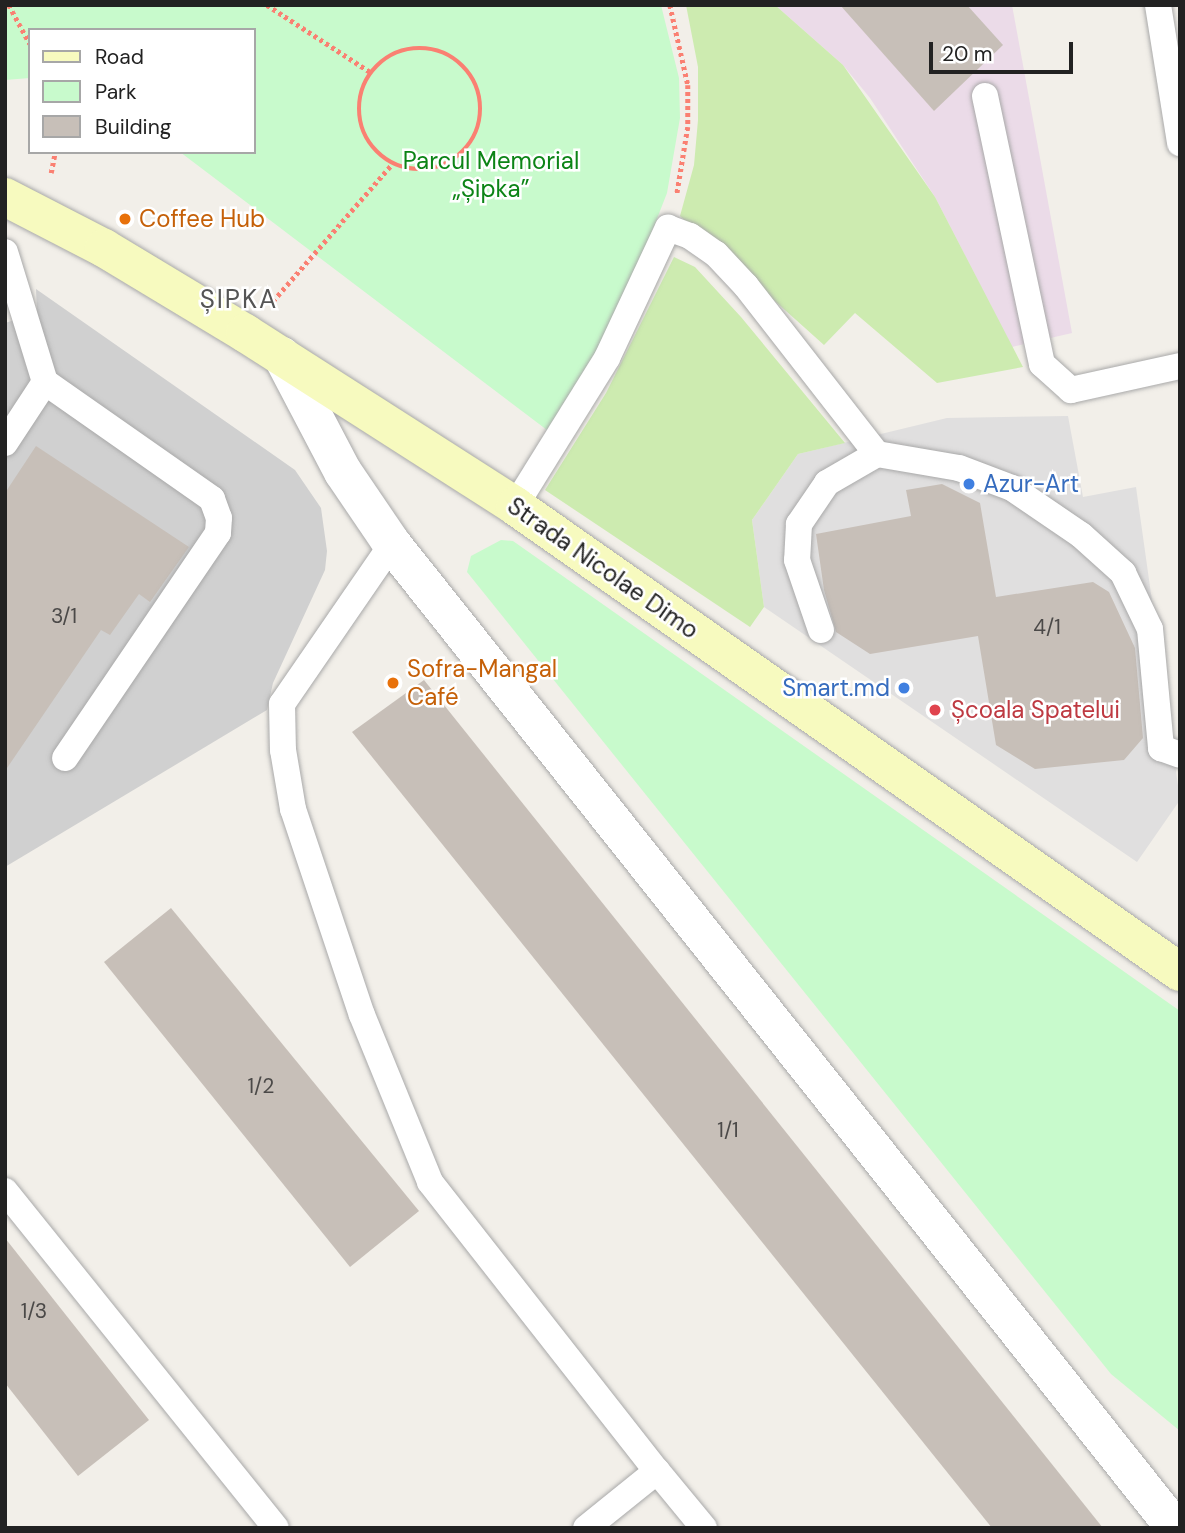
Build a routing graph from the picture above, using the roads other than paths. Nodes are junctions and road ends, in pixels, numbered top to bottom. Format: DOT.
graph roads {
  1 [pos="1158,5"];
  2 [pos="985,96"];
  3 [pos="1180,143"];
  4 [pos="5,197"];
  5 [pos="5,252"];
  6 [pos="282,356"];
  7 [pos="1180,366"];
  8 [pos="45,382"];
  9 [pos="5,443"];
  10 [pos="877,454"];
  11 [pos="515,506"];
  12 [pos="392,544"];
  13 [pos="821,629"];
  14 [pos="1180,755"];
  15 [pos="65,758"];
  16 [pos="1180,972"];
  17 [pos="5,1191"];
  18 [pos="657,1471"];
  19 [pos="276,1528"];
  20 [pos="586,1528"];
  21 [pos="704,1528"];
  22 [pos="1175,1528"];
  1 -- 3 [label="lane"];
  2 -- 7 [label="lane"];
  4 -- 6 [label="main road, Strada Nicolae Dimo"];
  5 -- 8 [label="lane"];
  6 -- 11 [label="main road, Strada Nicolae Dimo"];
  6 -- 12 [label="street"];
  8 -- 9 [label="lane"];
  8 -- 15 [label="lane"];
  10 -- 11 [label="lane"];
  10 -- 13 [label="lane"];
  10 -- 14 [label="lane"];
  11 -- 16 [label="main road, Strada Nicolae Dimo"];
  12 -- 18 [label="lane"];
  12 -- 22 [label="street"];
  17 -- 19 [label="lane"];
  18 -- 20 [label="lane"];
  18 -- 21 [label="lane"];
}
